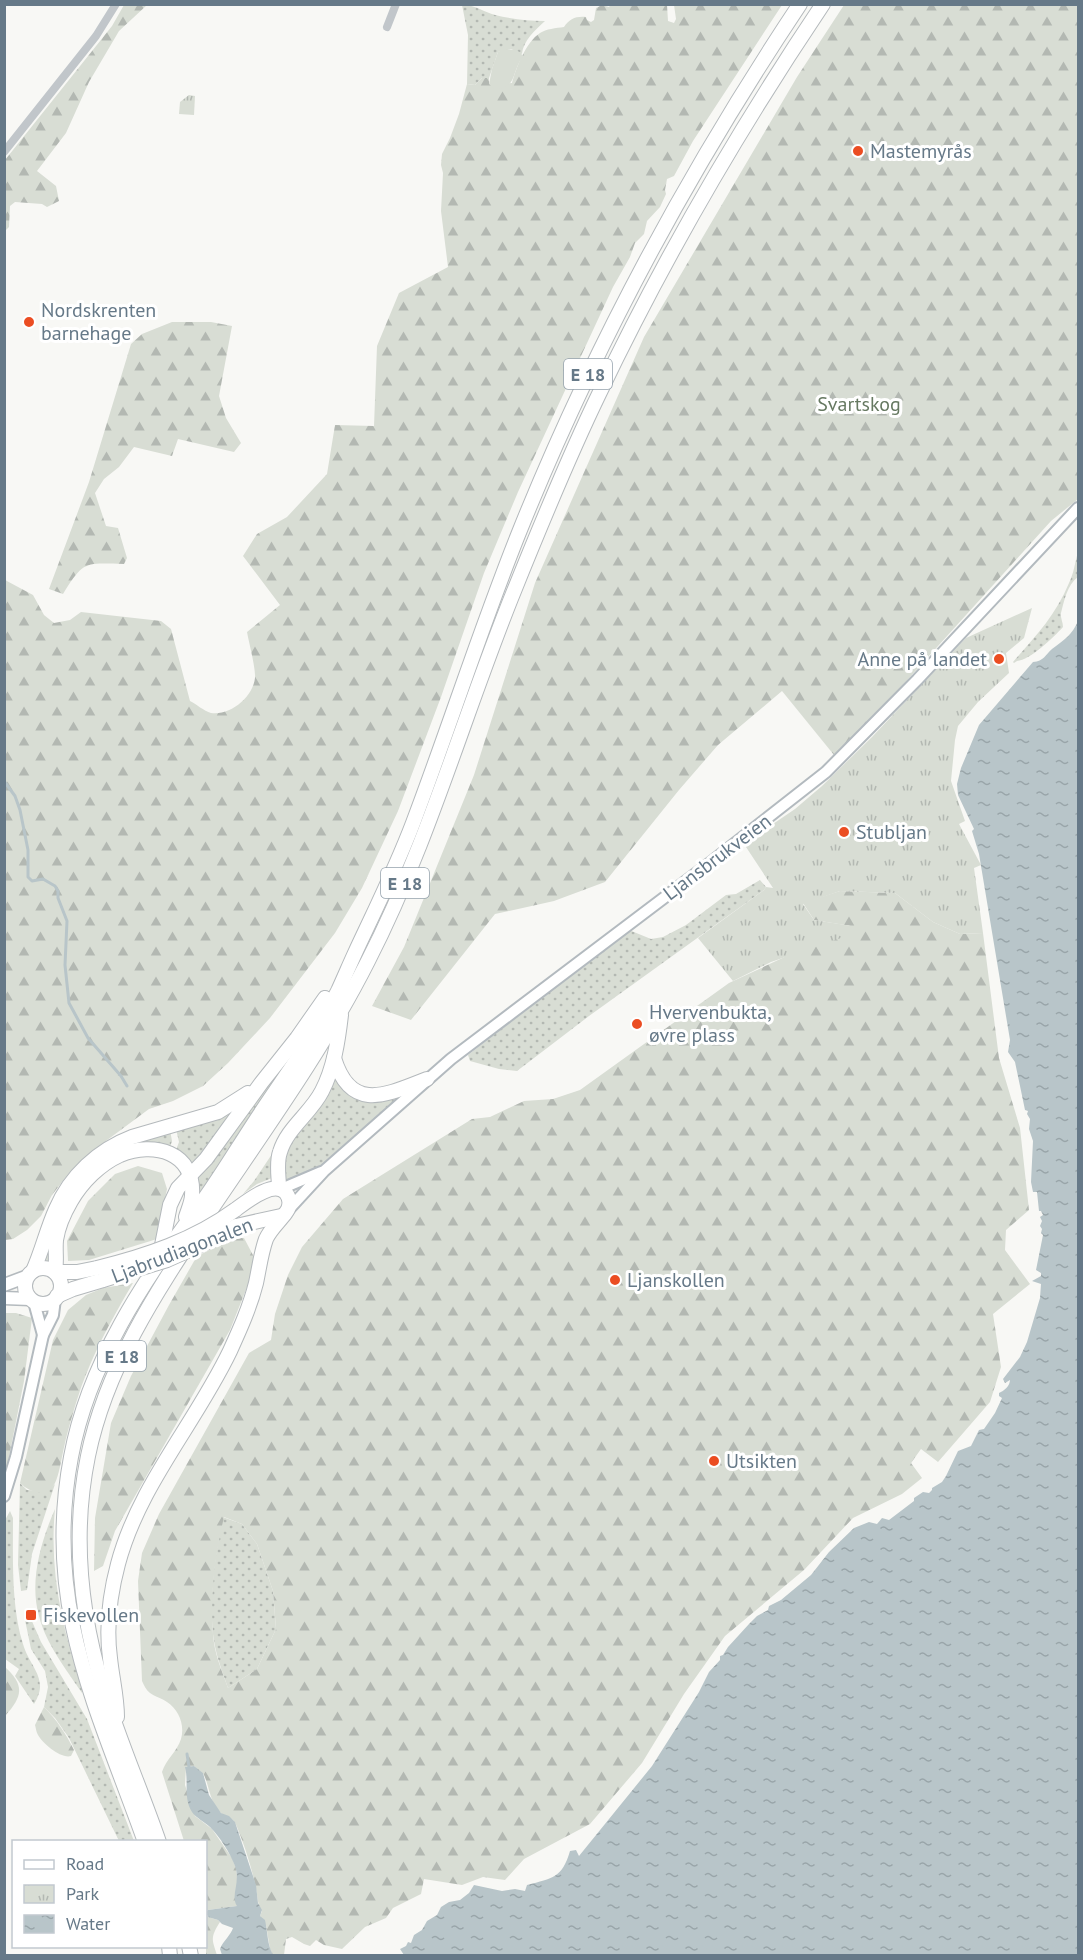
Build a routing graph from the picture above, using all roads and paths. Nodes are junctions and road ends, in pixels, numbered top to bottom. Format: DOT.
graph roads {
  1 [pos="116,4"];
  2 [pos="396,4"];
  3 [pos="800,4"];
  4 [pos="823,4"];
  5 [pos="387,27"];
  6 [pos="4,152"];
  7 [pos="1078,508"];
  8 [pos="356,951"];
  9 [pos="342,1008"];
  10 [pos="334,1058"];
  11 [pos="427,1079"];
  12 [pos="261,1082"];
  13 [pos="324,1171"];
  14 [pos="190,1175"];
  15 [pos="280,1189"];
  16 [pos="265,1192"];
  17 [pos="281,1214"];
  18 [pos="184,1224"];
  19 [pos="159,1261"];
  20 [pos="55,1272"];
  21 [pos="30,1273"];
  22 [pos="100,1274"];
  23 [pos="4,1285"];
  24 [pos="4,1298"];
  25 [pos="56,1298"];
  26 [pos="32,1300"];
  27 [pos="43,1335"];
  28 [pos="4,1496"];
  29 [pos="116,1725"];
  30 [pos="144,1840"];
  31 [pos="158,1840"];
  1 -- 6 [label="street"];
  2 -- 5 [label="street"];
  3 -- 8 [label="highway, E 18"];
  4 -- 9 [label="highway, E 18"];
  7 -- 11 [label="main road, Ljansbrukveien"];
  8 -- 12 [label="highway, E 18"];
  8 -- 18 [label="highway, E 18"];
  9 -- 10 [label="highway, E 18"];
  9 -- 29 [label="highway, E 18"];
  10 -- 11 [label="highway"];
  10 -- 15 [label="highway, E 18"];
  11 -- 13 [label="main road, Ljansbrukveien"];
  12 -- 14 [label="highway, E 18"];
  12 -- 21 [label="highway, E 18"];
  13 -- 15 [label="main road, Ljansbrukveien"];
  13 -- 17 [label="main road, Ljansbrukveien"];
  14 -- 18 [label="highway, E 18"];
  14 -- 19 [label="highway, E 18"];
  14 -- 20 [label="highway"];
  15 -- 16 [label="highway"];
  15 -- 17 [label="highway, E 18"];
  16 -- 17 [label="highway"];
  16 -- 22 [label="highway, Ljabrudiagonalen, bridge"];
  17 -- 22 [label="highway, Ljabrudiagonalen, bridge"];
  17 -- 29 [label="highway, E 18"];
  18 -- 19 [label="highway, E 18"];
  19 -- 30 [label="highway, E 18"];
  20 -- 21 [label="highway"];
  20 -- 22 [label="highway, Ljabrudiagonalen"];
  20 -- 25 [label="highway"];
  21 -- 23 [label="main road"];
  21 -- 26 [label="highway, E 18"];
  22 -- 25 [label="highway, Ljabrudiagonalen"];
  24 -- 26 [label="main road"];
  25 -- 26 [label="highway"];
  25 -- 27 [label="main road"];
  26 -- 27 [label="main road"];
  27 -- 28 [label="main road"];
  29 -- 31 [label="highway, E 18"];
}
